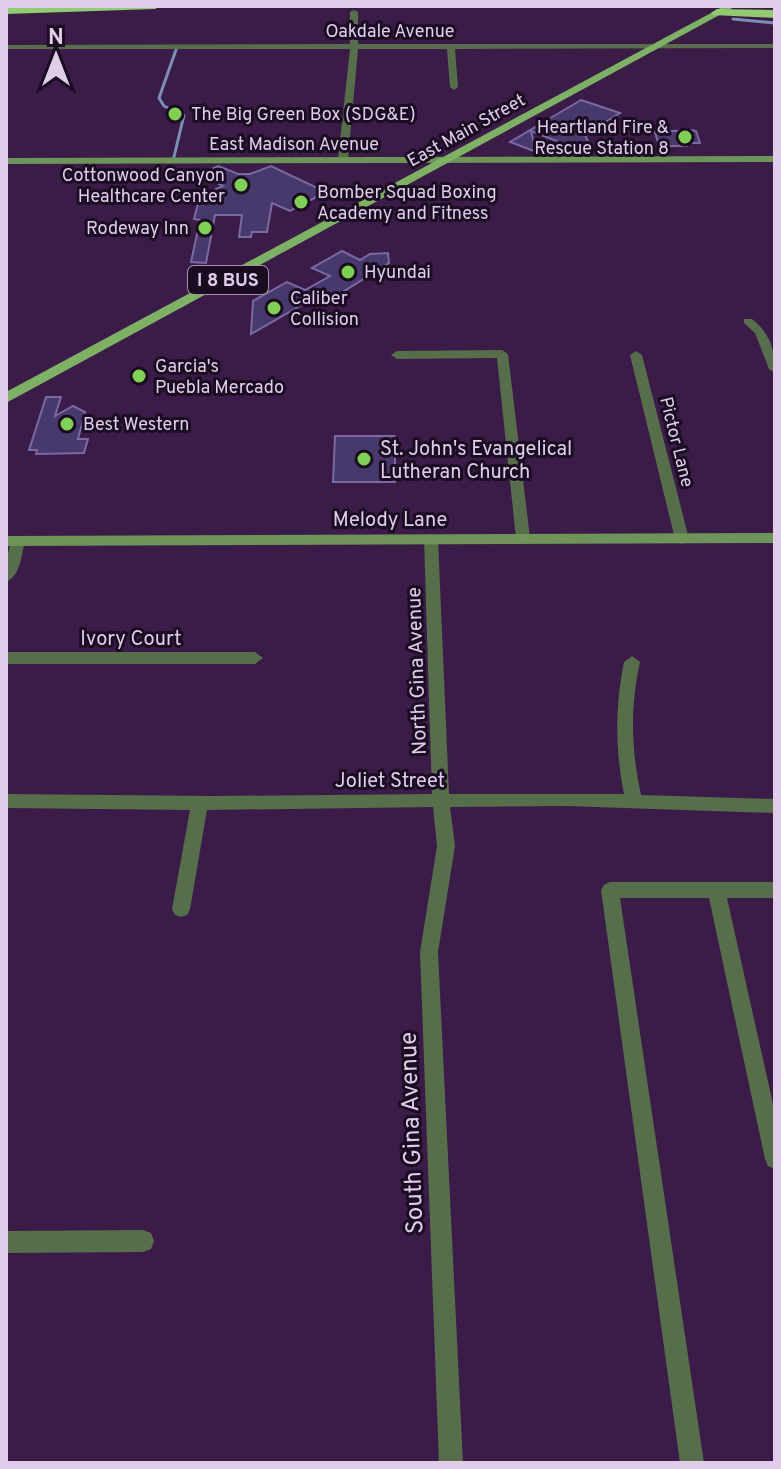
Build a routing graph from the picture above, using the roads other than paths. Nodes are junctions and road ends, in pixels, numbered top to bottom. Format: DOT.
graph roads {
  1 [pos="155,6"];
  2 [pos="731,6"];
  3 [pos="6,10"];
  4 [pos="354,12"];
  5 [pos="717,13"];
  6 [pos="775,14"];
  7 [pos="451,46"];
  8 [pos="657,46"];
  9 [pos="775,46"];
  10 [pos="6,47"];
  11 [pos="354,47"];
  12 [pos="454,87"];
  13 [pos="343,159"];
  14 [pos="449,159"];
  15 [pos="775,159"];
  16 [pos="6,161"];
  17 [pos="748,321"];
  18 [pos="397,355"];
  19 [pos="636,355"];
  20 [pos="775,369"];
  21 [pos="6,398"];
  22 [pos="523,538"];
  23 [pos="775,538"];
  24 [pos="431,539"];
  25 [pos="682,539"];
  26 [pos="12,541"];
  27 [pos="6,577"];
  28 [pos="6,658"];
  29 [pos="255,658"];
  30 [pos="632,662"];
  31 [pos="6,801"];
  32 [pos="441,802"];
  33 [pos="634,802"];
  34 [pos="200,803"];
  35 [pos="775,806"];
  36 [pos="716,890"];
  37 [pos="775,890"];
  38 [pos="181,909"];
  39 [pos="772,1129"];
  40 [pos="775,1159"];
  41 [pos="143,1241"];
  42 [pos="6,1242"];
  43 [pos="451,1463"];
  44 [pos="692,1463"];
  1 -- 3 [label="highway"];
  2 -- 5 [label="main road, East Main Street / I 8 BUS"];
  4 -- 11 [label="street"];
  5 -- 6 [label="highway"];
  5 -- 8 [label="main road, East Main Street / I 8 BUS"];
  7 -- 8 [label="street, Oakdale Avenue"];
  7 -- 11 [label="street, Oakdale Avenue"];
  7 -- 12 [label="street"];
  8 -- 9 [label="street, Oakdale Avenue"];
  8 -- 14 [label="main road, East Main Street / I 8 BUS"];
  10 -- 11 [label="street, Oakdale Avenue"];
  11 -- 13 [label="street"];
  13 -- 14 [label="street, East Madison Avenue"];
  13 -- 16 [label="street, East Madison Avenue"];
  14 -- 15 [label="street, East Madison Avenue"];
  14 -- 21 [label="main road, East Main Street / I 8 BUS"];
  17 -- 20 [label="street"];
  18 -- 22 [label="street"];
  19 -- 25 [label="street, Pictor Lane"];
  22 -- 24 [label="street, Melody Lane"];
  22 -- 25 [label="street, Melody Lane"];
  23 -- 25 [label="street, Melody Lane"];
  24 -- 26 [label="street, Melody Lane"];
  24 -- 32 [label="street, North Gina Avenue"];
  26 -- 27 [label="street"];
  28 -- 29 [label="street, Ivory Court"];
  30 -- 33 [label="street"];
  31 -- 34 [label="street, Joliet Street"];
  32 -- 33 [label="street, Joliet Street"];
  32 -- 34 [label="street, Joliet Street"];
  32 -- 43 [label="street, South Gina Avenue"];
  33 -- 35 [label="street, Joliet Street"];
  34 -- 38 [label="street"];
  36 -- 37 [label="street"];
  36 -- 39 [label="street"];
  36 -- 44 [label="street"];
  39 -- 40 [label="street"];
  41 -- 42 [label="street"];
}
